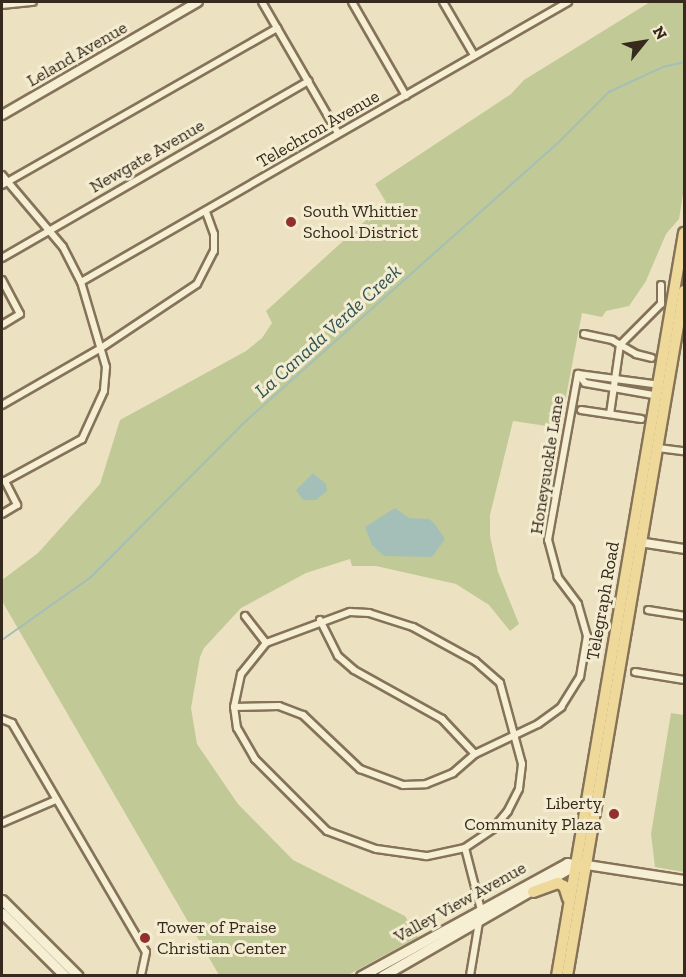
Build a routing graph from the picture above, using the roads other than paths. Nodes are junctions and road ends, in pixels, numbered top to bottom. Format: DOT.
graph roads {
  1 [pos="33,2"];
  2 [pos="198,2"];
  3 [pos="262,2"];
  4 [pos="352,2"];
  5 [pos="444,2"];
  6 [pos="568,2"];
  7 [pos="2,5"];
  8 [pos="277,28"];
  9 [pos="474,55"];
  10 [pos="308,81"];
  11 [pos="406,96"];
  12 [pos="2,115"];
  13 [pos="338,133"];
  14 [pos="2,175"];
  15 [pos="4,184"];
  16 [pos="206,212"];
  17 [pos="50,229"];
  18 [pos="684,233"];
  19 [pos="2,258"];
  20 [pos="2,280"];
  21 [pos="81,282"];
  22 [pos="661,285"];
  23 [pos="684,291"];
  24 [pos="2,325"];
  25 [pos="584,334"];
  26 [pos="620,345"];
  27 [pos="101,348"];
  28 [pos="652,358"];
  29 [pos="578,374"];
  30 [pos="616,377"];
  31 [pos="614,388"];
  32 [pos="662,391"];
  33 [pos="2,405"];
  34 [pos="581,410"];
  35 [pos="610,414"];
  36 [pos="640,419"];
  37 [pos="658,447"];
  38 [pos="684,451"];
  39 [pos="3,478"];
  40 [pos="2,514"];
  41 [pos="635,542"];
  42 [pos="684,549"];
  43 [pos="648,610"];
  44 [pos="245,616"];
  45 [pos="684,616"];
  46 [pos="320,620"];
  47 [pos="266,643"];
  48 [pos="635,672"];
  49 [pos="684,680"];
  50 [pos="234,707"];
  51 [pos="2,719"];
  52 [pos="516,736"];
  53 [pos="475,754"];
  54 [pos="56,800"];
  55 [pos="2,823"];
  56 [pos="465,848"];
  57 [pos="581,865"];
  58 [pos="684,880"];
  59 [pos="533,892"];
  60 [pos="2,900"];
  61 [pos="568,904"];
  62 [pos="481,910"];
  63 [pos="2,912"];
  64 [pos="479,923"];
  65 [pos="65,975"];
  66 [pos="78,975"];
  67 [pos="141,975"];
  68 [pos="361,975"];
  69 [pos="382,975"];
  70 [pos="470,975"];
  71 [pos="557,975"];
  72 [pos="567,975"];
  1 -- 7 [label="street"];
  2 -- 12 [label="street, Leland Avenue"];
  3 -- 8 [label="street"];
  4 -- 11 [label="street"];
  5 -- 9 [label="street"];
  6 -- 9 [label="street, Telechron Avenue"];
  8 -- 10 [label="street"];
  8 -- 15 [label="street"];
  9 -- 11 [label="street, Telechron Avenue"];
  10 -- 13 [label="street"];
  10 -- 17 [label="street, Newgate Avenue"];
  11 -- 13 [label="street, Telechron Avenue"];
  13 -- 16 [label="street, Telechron Avenue"];
  14 -- 15 [label="street"];
  15 -- 17 [label="street"];
  16 -- 21 [label="street, Telechron Avenue"];
  16 -- 27 [label="street"];
  17 -- 19 [label="street, Newgate Avenue"];
  17 -- 21 [label="street"];
  18 -- 32 [label="main road, Telegraph Road"];
  20 -- 24 [label="street"];
  21 -- 27 [label="street"];
  22 -- 26 [label="street"];
  23 -- 32 [label="main road, Telegraph Road"];
  25 -- 26 [label="street"];
  26 -- 28 [label="street"];
  26 -- 30 [label="street"];
  27 -- 33 [label="street"];
  27 -- 39 [label="street"];
  29 -- 30 [label="street"];
  29 -- 31 [label="street"];
  29 -- 52 [label="street, Honeysuckle Lane"];
  30 -- 31 [label="street"];
  30 -- 32 [label="street"];
  31 -- 32 [label="street"];
  31 -- 35 [label="street"];
  32 -- 37 [label="main road, Telegraph Road"];
  32 -- 41 [label="main road, Telegraph Road"];
  34 -- 35 [label="street"];
  35 -- 36 [label="street"];
  37 -- 38 [label="street"];
  37 -- 41 [label="main road, Telegraph Road"];
  39 -- 40 [label="street"];
  41 -- 42 [label="street"];
  41 -- 57 [label="main road, Telegraph Road"];
  43 -- 45 [label="street"];
  44 -- 47 [label="street"];
  46 -- 47 [label="street"];
  46 -- 52 [label="street"];
  46 -- 53 [label="street"];
  47 -- 50 [label="street"];
  48 -- 49 [label="street"];
  50 -- 53 [label="street, Honeysuckle Lane"];
  50 -- 56 [label="street"];
  51 -- 54 [label="street"];
  52 -- 53 [label="street, Honeysuckle Lane"];
  52 -- 56 [label="street"];
  54 -- 55 [label="street"];
  54 -- 67 [label="street"];
  56 -- 62 [label="street"];
  57 -- 58 [label="street, Valley View Avenue"];
  57 -- 59 [label="main road, Valley View Avenue"];
  57 -- 61 [label="main road, Telegraph Road"];
  57 -- 62 [label="main road, Valley View Avenue"];
  57 -- 72 [label="main road, Telegraph Road"];
  59 -- 61 [label="main road"];
  59 -- 64 [label="main road, Valley View Avenue"];
  60 -- 66 [label="main road"];
  61 -- 71 [label="main road, Telegraph Road"];
  62 -- 64 [label="street"];
  62 -- 68 [label="main road, Valley View Avenue"];
  63 -- 65 [label="main road"];
  64 -- 69 [label="main road, Valley View Avenue"];
  64 -- 70 [label="street"];
}
